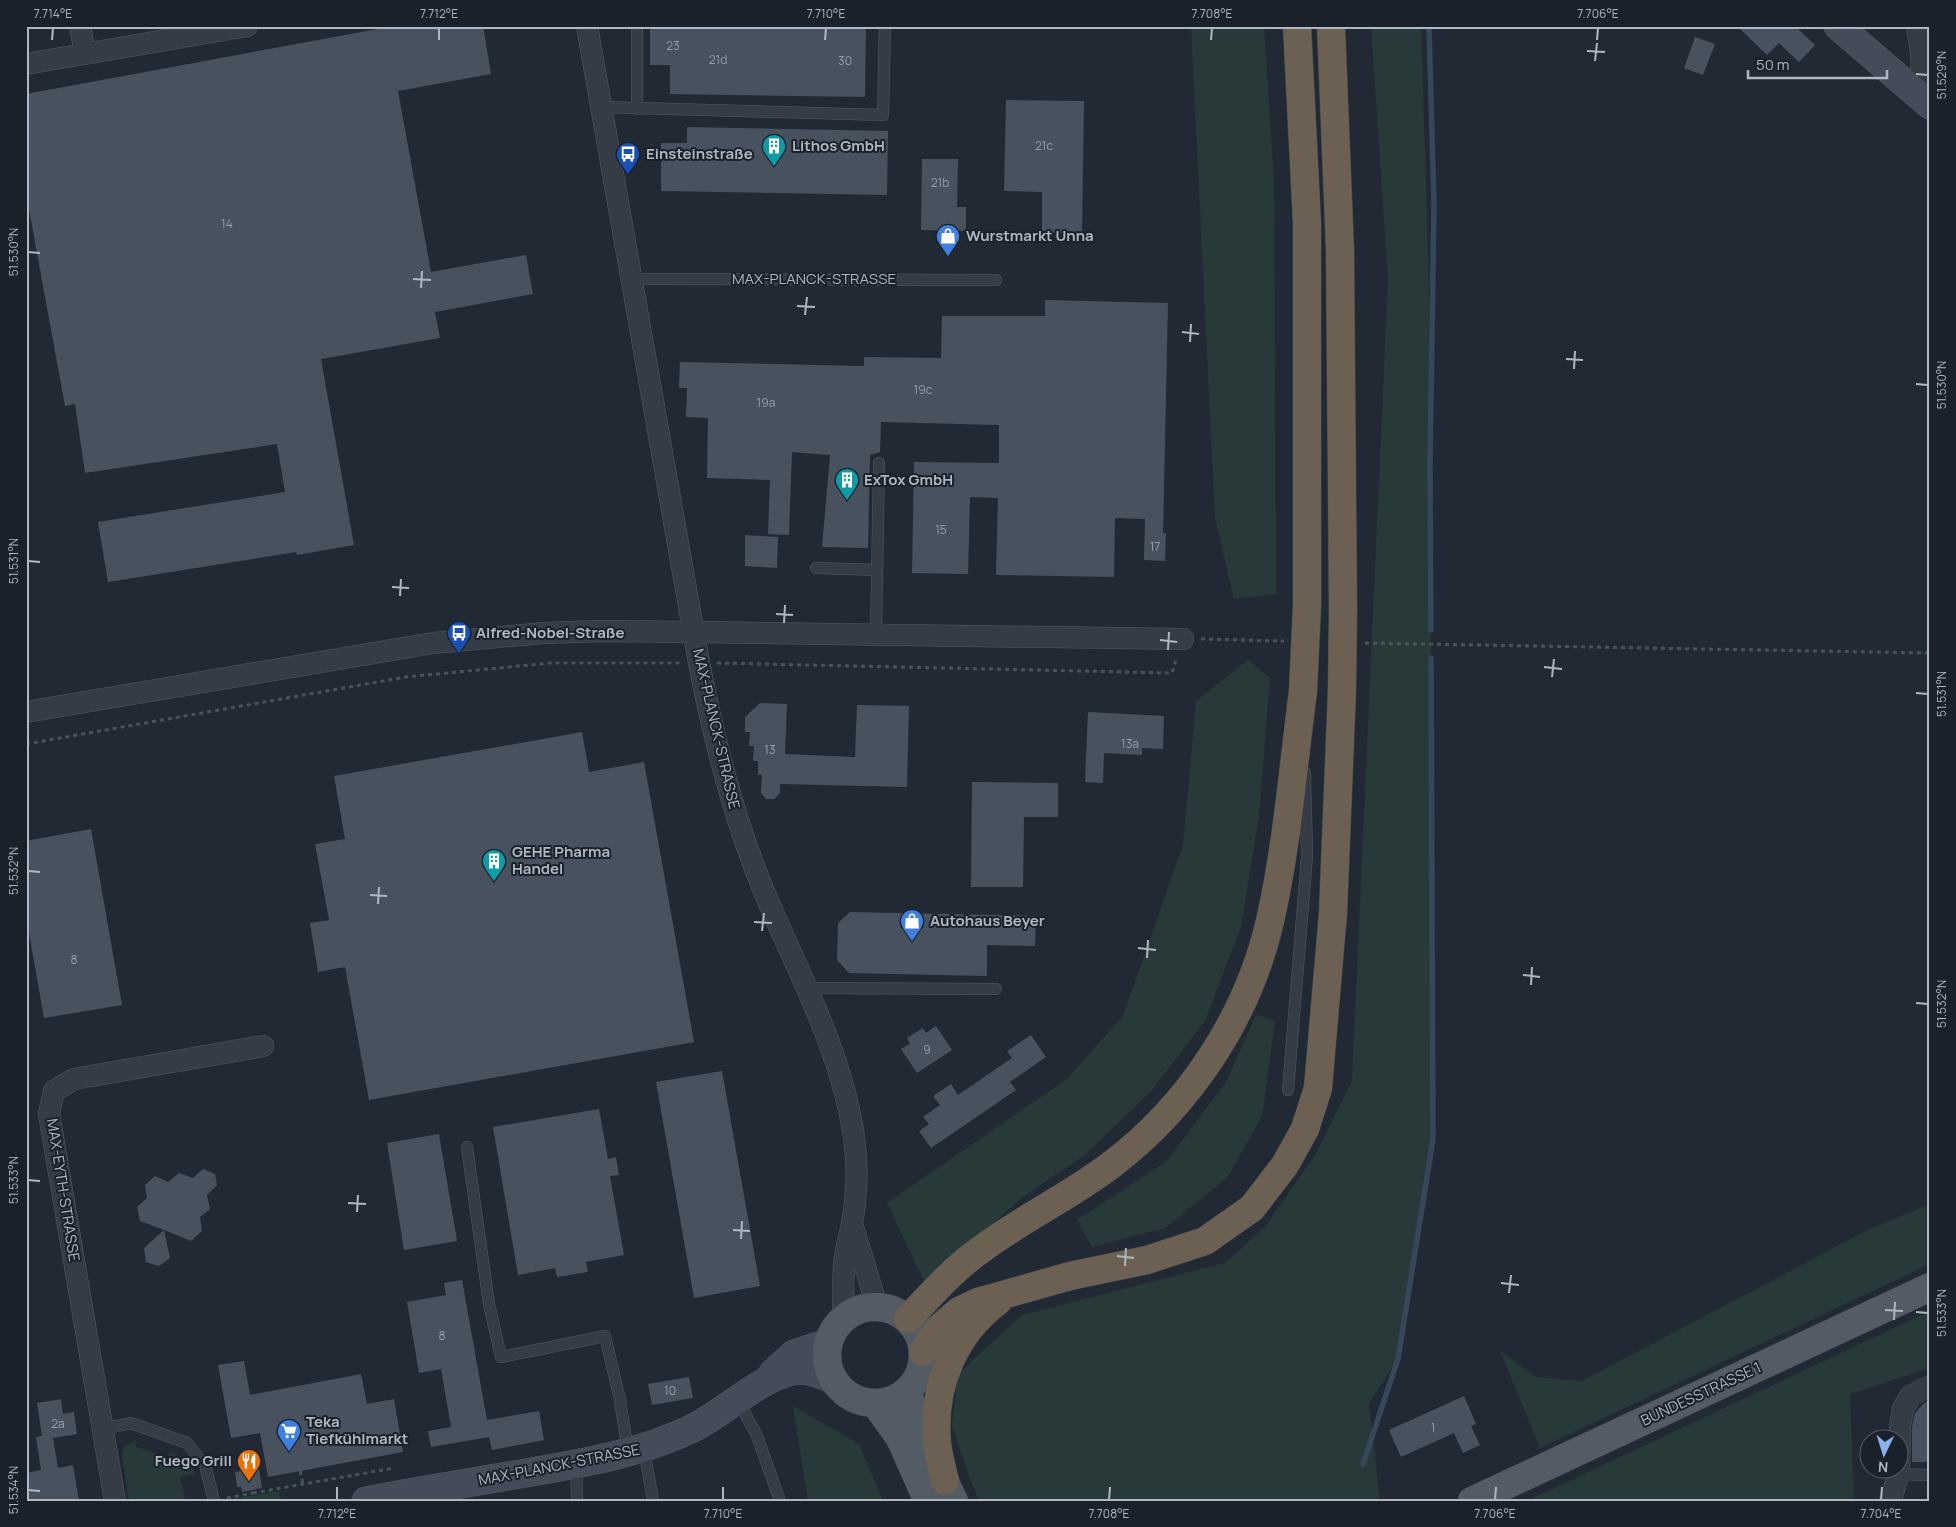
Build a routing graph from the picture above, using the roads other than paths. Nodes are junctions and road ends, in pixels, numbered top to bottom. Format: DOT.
graph roads {
  1 [pos="80,26"];
  2 [pos="247,26"];
  3 [pos="587,26"];
  4 [pos="637,26"];
  5 [pos="885,26"];
  6 [pos="1297,26"];
  7 [pos="1331,26"];
  8 [pos="1838,26"];
  9 [pos="1916,26"];
  10 [pos="85,54"];
  11 [pos="26,64"];
  12 [pos="1921,98"];
  13 [pos="602,107"];
  14 [pos="637,109"];
  15 [pos="631,279"];
  16 [pos="996,280"];
  17 [pos="879,463"];
  18 [pos="816,568"];
  19 [pos="877,570"];
  20 [pos="694,632"];
  21 [pos="876,635"];
  22 [pos="1183,639"];
  23 [pos="1303,692"];
  24 [pos="26,712"];
  25 [pos="806,988"];
  26 [pos="996,989"];
  27 [pos="263,1046"];
  28 [pos="1288,1090"];
  29 [pos="467,1147"];
  30 [pos="852,1223"];
  31 [pos="1930,1287"];
  32 [pos="1007,1294"];
  33 [pos="877,1306"];
  34 [pos="843,1318"];
  35 [pos="908,1319"];
  36 [pos="827,1343"];
  37 [pos="923,1352"];
  38 [pos="832,1379"];
  39 [pos="766,1381"];
  40 [pos="1930,1386"];
  41 [pos="907,1391"];
  42 [pos="738,1400"];
  43 [pos="875,1403"];
  44 [pos="102,1429"];
  45 [pos="1900,1430"];
  46 [pos="636,1450"];
  47 [pos="576,1464"];
  48 [pos="1908,1474"];
  49 [pos="1930,1474"];
  50 [pos="1897,1480"];
  51 [pos="942,1494"];
  52 [pos="214,1500"];
  53 [pos="115,1501"];
  54 [pos="366,1501"];
  55 [pos="576,1501"];
  56 [pos="653,1501"];
  57 [pos="780,1501"];
  58 [pos="1472,1501"];
  59 [pos="1890,1501"];
  1 -- 10 [label="street"];
  2 -- 10 [label="street"];
  3 -- 13 [label="street, MAX-PLANCK-STRASSE"];
  4 -- 14 [label="lane"];
  5 -- 14 [label="lane"];
  6 -- 23 [label="highway, bridge"];
  7 -- 32 [label="highway, bridge"];
  8 -- 12 [label="main road"];
  9 -- 12 [label="street"];
  10 -- 11 [label="street"];
  13 -- 14 [label="lane"];
  13 -- 15 [label="street, MAX-PLANCK-STRASSE"];
  15 -- 16 [label="lane, MAX-PLANCK-STRASSE"];
  15 -- 20 [label="street, MAX-PLANCK-STRASSE"];
  17 -- 19 [label="lane"];
  18 -- 19 [label="lane"];
  19 -- 21 [label="lane"];
  20 -- 21 [label="street, MAX-PLANCK-STRASSE"];
  20 -- 24 [label="street"];
  20 -- 25 [label="street, MAX-PLANCK-STRASSE"];
  21 -- 22 [label="street, MAX-PLANCK-STRASSE"];
  23 -- 28 [label="lane"];
  23 -- 35 [label="highway"];
  25 -- 26 [label="lane"];
  25 -- 30 [label="street, MAX-PLANCK-STRASSE"];
  27 -- 44 [label="street, MAX-EYTH-STRASSE"];
  29 -- 46 [label="lane"];
  30 -- 33 [label="street, MAX-PLANCK-STRASSE"];
  30 -- 34 [label="street, MAX-PLANCK-STRASSE"];
  31 -- 58 [label="main road, BUNDESSTRASSE 1"];
  32 -- 37 [label="highway"];
  32 -- 51 [label="highway"];
  33 -- 34 [label="main road"];
  33 -- 35 [label="main road"];
  34 -- 36 [label="main road"];
  35 -- 37 [label="main road"];
  36 -- 38 [label="main road"];
  36 -- 39 [label="main road, MAX-PLANCK-STRASSE"];
  37 -- 41 [label="main road"];
  38 -- 39 [label="main road, MAX-PLANCK-STRASSE"];
  38 -- 43 [label="main road"];
  39 -- 42 [label="main road, MAX-PLANCK-STRASSE"];
  40 -- 45 [label="street"];
  41 -- 43 [label="main road"];
  41 -- 51 [label="main road"];
  42 -- 46 [label="main road, MAX-PLANCK-STRASSE"];
  42 -- 57 [label="lane"];
  43 -- 51 [label="main road"];
  44 -- 52 [label="lane"];
  44 -- 53 [label="street, MAX-EYTH-STRASSE"];
  46 -- 47 [label="main road, MAX-PLANCK-STRASSE"];
  46 -- 56 [label="lane"];
  47 -- 54 [label="main road, MAX-PLANCK-STRASSE"];
  47 -- 55 [label="lane"];
  48 -- 49 [label="lane"];
  50 -- 59 [label="street"];
}
